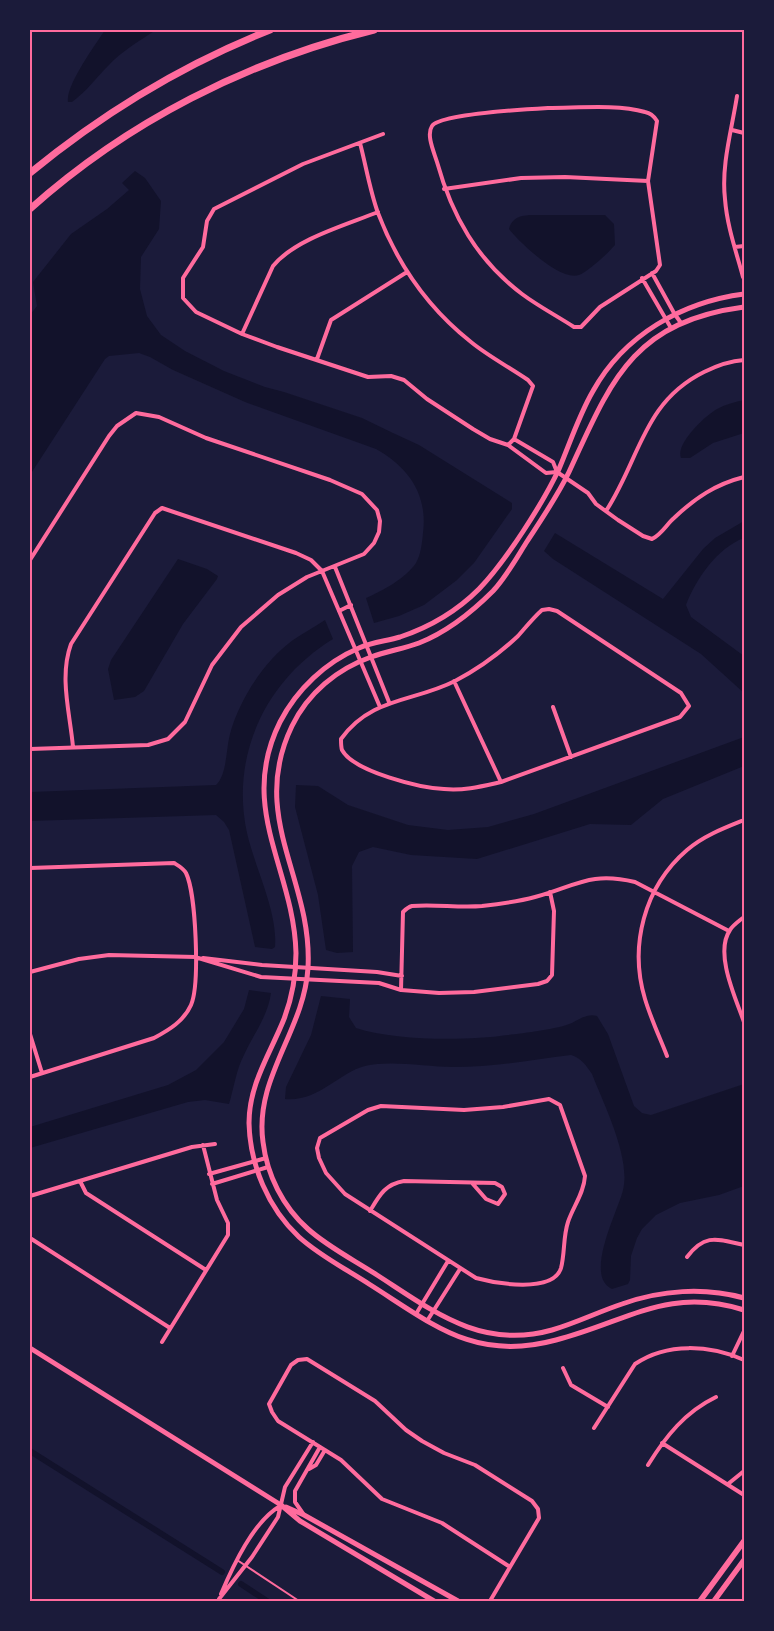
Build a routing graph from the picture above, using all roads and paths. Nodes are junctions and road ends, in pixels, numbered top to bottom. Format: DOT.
graph roads {
  1 [pos="270,30"];
  2 [pos="374,30"];
  3 [pos="737,96"];
  4 [pos="732,130"];
  5 [pos="744,133"];
  6 [pos="383,134"];
  7 [pos="360,142"];
  8 [pos="30,173"];
  9 [pos="648,181"];
  10 [pos="444,189"];
  11 [pos="30,209"];
  12 [pos="378,212"];
  13 [pos="744,246"];
  14 [pos="735,247"];
  15 [pos="407,272"];
  16 [pos="652,273"];
  17 [pos="742,277"];
  18 [pos="642,278"];
  19 [pos="744,294"];
  20 [pos="744,307"];
  21 [pos="674,313"];
  22 [pos="664,319"];
  23 [pos="681,323"];
  24 [pos="671,328"];
  25 [pos="242,334"];
  26 [pos="317,359"];
  27 [pos="744,360"];
  28 [pos="514,439"];
  29 [pos="508,445"];
  30 [pos="557,472"];
  31 [pos="744,477"];
  32 [pos="566,478"];
  33 [pos="606,511"];
  34 [pos="30,560"];
  35 [pos="335,567"];
  36 [pos="322,571"];
  37 [pos="350,605"];
  38 [pos="339,611"];
  39 [pos="367,645"];
  40 [pos="355,650"];
  41 [pos="372,657"];
  42 [pos="360,661"];
  43 [pos="454,682"];
  44 [pos="389,702"];
  45 [pos="380,707"];
  46 [pos="554,707"];
  47 [pos="73,747"];
  48 [pos="30,748"];
  49 [pos="571,757"];
  50 [pos="502,782"];
  51 [pos="744,820"];
  52 [pos="30,868"];
  53 [pos="654,891"];
  54 [pos="550,892"];
  55 [pos="744,916"];
  56 [pos="728,931"];
  57 [pos="195,957"];
  58 [pos="296,967"];
  59 [pos="308,968"];
  60 [pos="30,972"];
  61 [pos="402,976"];
  62 [pos="295,979"];
  63 [pos="306,980"];
  64 [pos="401,990"];
  65 [pos="744,1022"];
  66 [pos="30,1034"];
  67 [pos="667,1056"];
  68 [pos="42,1073"];
  69 [pos="30,1077"];
  70 [pos="216,1144"];
  71 [pos="203,1145"];
  72 [pos="266,1158"];
  73 [pos="254,1160"];
  74 [pos="268,1167"];
  75 [pos="257,1170"];
  76 [pos="209,1174"];
  77 [pos="80,1181"];
  78 [pos="472,1183"];
  79 [pos="212,1184"];
  80 [pos="30,1196"];
  81 [pos="370,1211"];
  82 [pos="30,1238"];
  83 [pos="744,1245"];
  84 [pos="687,1257"];
  85 [pos="448,1261"];
  86 [pos="460,1269"];
  87 [pos="206,1270"];
  88 [pos="744,1298"];
  89 [pos="422,1304"];
  90 [pos="744,1310"];
  91 [pos="434,1311"];
  92 [pos="416,1314"];
  93 [pos="427,1321"];
  94 [pos="170,1328"];
  95 [pos="744,1331"];
  96 [pos="162,1342"];
  97 [pos="30,1348"];
  98 [pos="732,1356"];
  99 [pos="744,1359"];
  100 [pos="563,1368"];
  101 [pos="716,1397"];
  102 [pos="608,1407"];
  103 [pos="594,1428"];
  104 [pos="313,1442"];
  105 [pos="662,1443"];
  106 [pos="320,1447"];
  107 [pos="325,1450"];
  108 [pos="305,1454"];
  109 [pos="313,1458"];
  110 [pos="648,1465"];
  111 [pos="309,1469"];
  112 [pos="744,1471"];
  113 [pos="728,1484"];
  114 [pos="744,1495"];
  115 [pos="281,1505"];
  116 [pos="304,1515"];
  117 [pos="744,1541"];
  118 [pos="237,1560"];
  119 [pos="744,1560"];
  120 [pos="245,1566"];
  121 [pos="510,1567"];
  122 [pos="218,1600"];
  123 [pos="298,1601"];
  124 [pos="434,1601"];
  125 [pos="458,1601"];
  126 [pos="490,1601"];
  127 [pos="700,1601"];
  128 [pos="714,1601"];
  1 -- 8 [label="highway"];
  2 -- 11 [label="highway"];
  3 -- 4 [label="street"];
  4 -- 5 [label="street"];
  4 -- 14 [label="street"];
  6 -- 7 [label="street"];
  7 -- 12 [label="street"];
  7 -- 25 [label="street"];
  9 -- 10 [label="street"];
  9 -- 10 [label="street"];
  9 -- 16 [label="street"];
  10 -- 18 [label="street"];
  12 -- 15 [label="street"];
  12 -- 25 [label="street"];
  13 -- 14 [label="street"];
  14 -- 17 [label="street"];
  15 -- 26 [label="street"];
  15 -- 28 [label="street"];
  16 -- 18 [label="street"];
  16 -- 21 [label="street"];
  18 -- 22 [label="street"];
  19 -- 21 [label="street"];
  20 -- 23 [label="street"];
  21 -- 22 [label="street"];
  21 -- 23 [label="street"];
  22 -- 24 [label="street"];
  22 -- 30 [label="street"];
  23 -- 24 [label="street"];
  24 -- 32 [label="street"];
  25 -- 26 [label="street"];
  26 -- 29 [label="street"];
  27 -- 33 [label="street"];
  28 -- 29 [label="street"];
  28 -- 30 [label="street"];
  29 -- 30 [label="street"];
  30 -- 32 [label="street"];
  30 -- 39 [label="street"];
  31 -- 33 [label="street"];
  32 -- 33 [label="street"];
  32 -- 41 [label="street"];
  34 -- 35 [label="street"];
  35 -- 36 [label="street"];
  35 -- 37 [label="street"];
  36 -- 38 [label="street"];
  36 -- 47 [label="street"];
  36 -- 47 [label="street"];
  37 -- 38 [label="street"];
  37 -- 39 [label="street"];
  38 -- 40 [label="street"];
  39 -- 40 [label="street"];
  39 -- 41 [label="street"];
  40 -- 42 [label="street"];
  40 -- 58 [label="street"];
  41 -- 42 [label="street"];
  41 -- 44 [label="street"];
  42 -- 45 [label="street"];
  42 -- 59 [label="street"];
  43 -- 44 [label="street"];
  43 -- 49 [label="street"];
  43 -- 50 [label="street"];
  44 -- 45 [label="street"];
  45 -- 50 [label="street"];
  46 -- 49 [label="street"];
  47 -- 48 [label="street"];
  49 -- 50 [label="street"];
  51 -- 53 [label="street"];
  52 -- 57 [label="street"];
  53 -- 54 [label="street"];
  53 -- 56 [label="street"];
  53 -- 67 [label="street"];
  54 -- 61 [label="street"];
  54 -- 64 [label="street"];
  55 -- 56 [label="street"];
  56 -- 65 [label="street"];
  57 -- 58 [label="street"];
  57 -- 60 [label="street"];
  57 -- 62 [label="street"];
  57 -- 68 [label="street"];
  58 -- 59 [label="street"];
  58 -- 62 [label="street"];
  59 -- 61 [label="street"];
  59 -- 63 [label="street"];
  61 -- 64 [label="street"];
  62 -- 63 [label="street"];
  62 -- 73 [label="street"];
  63 -- 64 [label="street"];
  63 -- 72 [label="street"];
  66 -- 68 [label="street"];
  68 -- 69 [label="street"];
  70 -- 71 [label="street"];
  71 -- 76 [label="street"];
  71 -- 77 [label="street"];
  72 -- 73 [label="street"];
  72 -- 74 [label="street"];
  73 -- 75 [label="street"];
  73 -- 76 [label="street"];
  74 -- 75 [label="street"];
  74 -- 89 [label="street"];
  75 -- 79 [label="street"];
  75 -- 92 [label="street"];
  76 -- 79 [label="street"];
  77 -- 80 [label="street"];
  77 -- 87 [label="street"];
  78 -- 78 [label="street"];
  78 -- 81 [label="street"];
  79 -- 87 [label="street"];
  81 -- 85 [label="street"];
  81 -- 86 [label="street"];
  82 -- 94 [label="street"];
  83 -- 84 [label="street"];
  85 -- 86 [label="street"];
  85 -- 89 [label="street"];
  86 -- 91 [label="street"];
  87 -- 94 [label="street"];
  88 -- 91 [label="street"];
  89 -- 91 [label="street"];
  89 -- 92 [label="street"];
  90 -- 93 [label="street"];
  91 -- 93 [label="street"];
  92 -- 93 [label="street"];
  94 -- 96 [label="street"];
  95 -- 98 [label="street"];
  97 -- 115 [label="street"];
  98 -- 99 [label="street"];
  98 -- 102 [label="street"];
  100 -- 102 [label="street"];
  101 -- 105 [label="street"];
  102 -- 103 [label="street"];
  104 -- 106 [label="street"];
  104 -- 108 [label="street"];
  104 -- 121 [label="street"];
  105 -- 110 [label="street"];
  105 -- 113 [label="street"];
  106 -- 107 [label="street"];
  106 -- 109 [label="street"];
  107 -- 111 [label="street"];
  107 -- 121 [label="street"];
  108 -- 109 [label="street"];
  108 -- 115 [label="street"];
  109 -- 111 [label="street"];
  111 -- 116 [label="street"];
  112 -- 113 [label="street"];
  113 -- 114 [label="street"];
  115 -- 116 [label="street"];
  115 -- 118 [label="street"];
  115 -- 120 [label="street"];
  115 -- 124 [label="street"];
  116 -- 125 [label="street"];
  117 -- 127 [label="main road"];
  118 -- 120 [label="lane"];
  118 -- 122 [label="street"];
  119 -- 128 [label="main road"];
  120 -- 122 [label="street"];
  120 -- 123 [label="lane"];
  121 -- 126 [label="street"];
}
